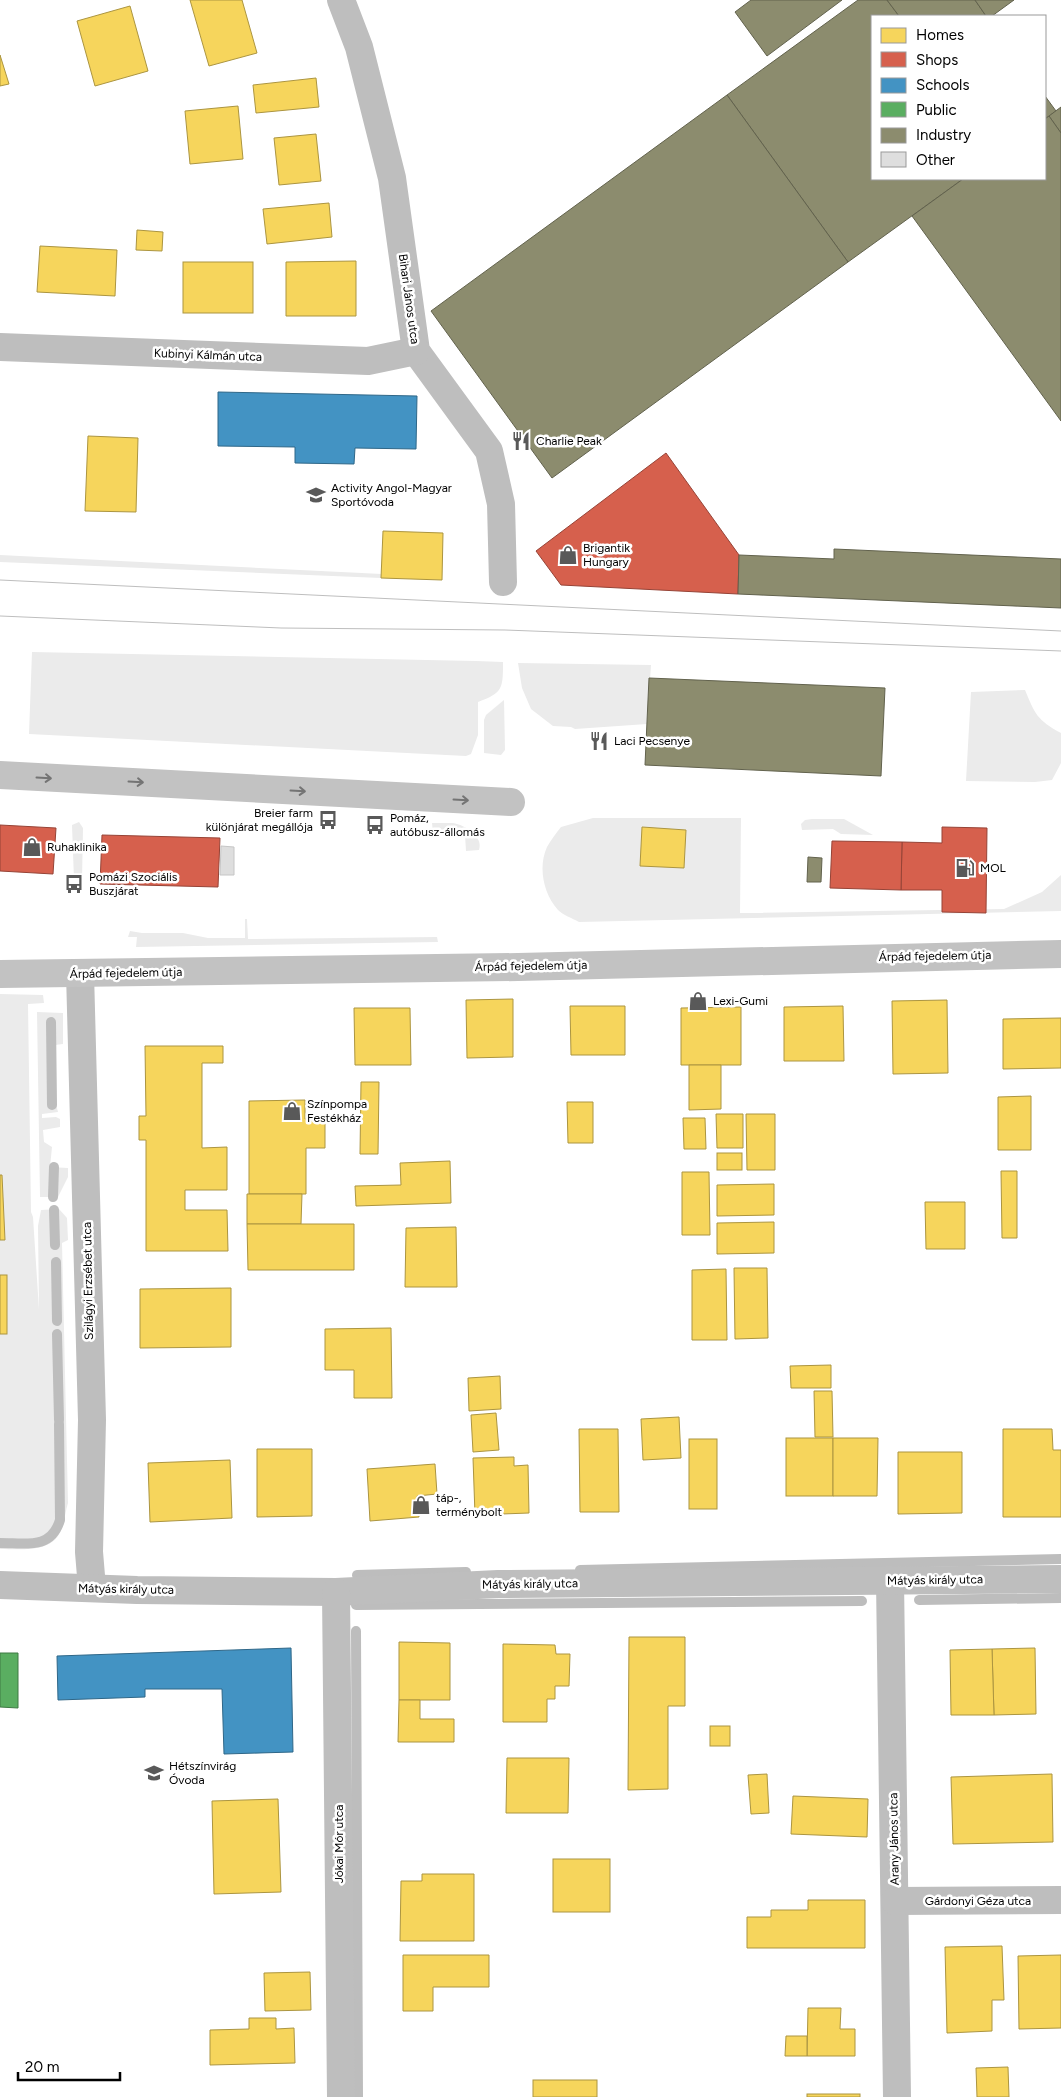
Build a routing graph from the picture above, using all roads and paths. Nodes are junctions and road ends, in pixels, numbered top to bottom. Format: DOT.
graph roads {
  1 [pos="341,0"];
  2 [pos="0,347"];
  3 [pos="416,351"];
  4 [pos="502,582"];
  5 [pos="0,775"];
  6 [pos="511,802"];
  7 [pos="1061,954"];
  8 [pos="80,973"];
  9 [pos="0,974"];
  10 [pos="1061,1579"];
  11 [pos="890,1580"];
  12 [pos="0,1585"];
  13 [pos="92,1588"];
  14 [pos="336,1592"];
  15 [pos="1061,1900"];
  16 [pos="896,1901"];
  17 [pos="340,2097"];
  18 [pos="897,2097"];
  1 -- 3 [label="street, Bihari János utca"];
  2 -- 3 [label="street, Kubinyi Kálmán utca"];
  3 -- 4 [label="street, Bihari János utca"];
  5 -- 6 [label="main road, one-way"];
  7 -- 8 [label="main road, Árpád fejedelem útja"];
  8 -- 9 [label="main road, Árpád fejedelem útja"];
  8 -- 13 [label="street, Szilágyi Erzsébet utca"];
  10 -- 11 [label="street, Mátyás király utca"];
  11 -- 14 [label="street, Mátyás király utca"];
  11 -- 16 [label="street, Arany János utca"];
  12 -- 13 [label="street, Mátyás király utca"];
  13 -- 14 [label="street, Mátyás király utca"];
  14 -- 17 [label="street, Jókai Mór utca"];
  15 -- 16 [label="street, Gárdonyi Géza utca"];
  16 -- 18 [label="street, Arany János utca"];
}
